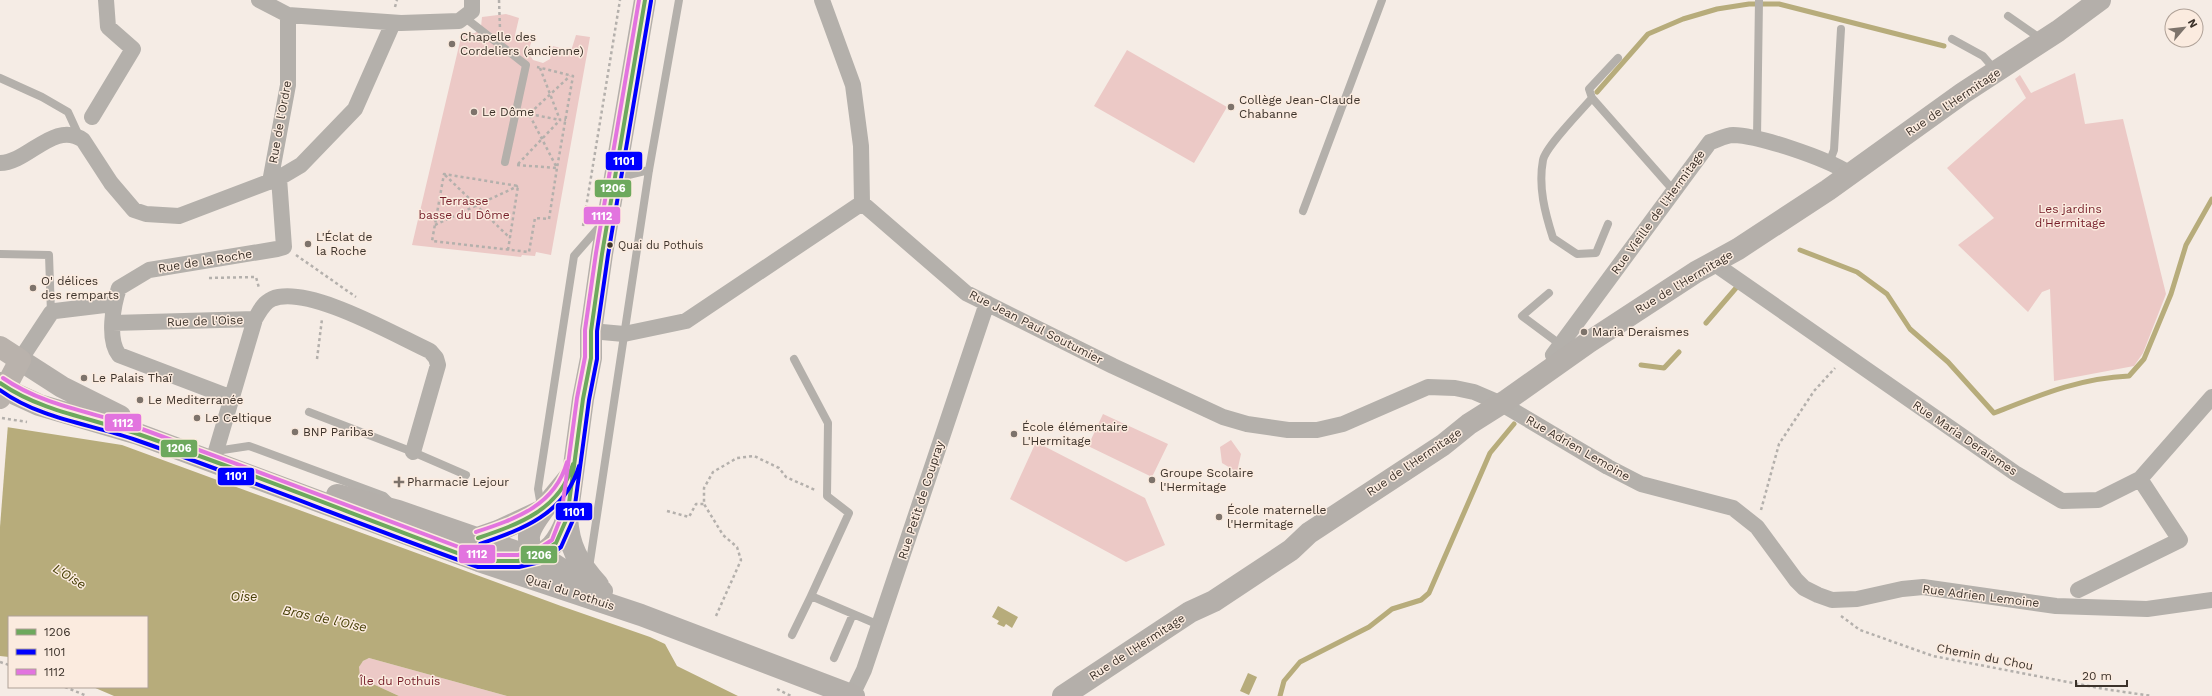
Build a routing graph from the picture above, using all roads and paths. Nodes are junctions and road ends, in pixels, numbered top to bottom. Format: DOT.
graph roads {
  1 [pos="106,0"];
  2 [pos="259,0"];
  3 [pos="472,0"];
  4 [pos="499,0"];
  5 [pos="620,0"];
  6 [pos="645,0"];
  7 [pos="679,0"];
  8 [pos="1382,0"];
  9 [pos="2100,0"];
  10 [pos="2112,0"];
  11 [pos="1759,4"];
  12 [pos="824,5"];
  13 [pos="288,15"];
  14 [pos="2008,16"];
  15 [pos="464,17"];
  16 [pos="393,23"];
  17 [pos="1841,29"];
  18 [pos="2051,36"];
  19 [pos="1952,39"];
  20 [pos="501,46"];
  21 [pos="1618,58"];
  22 [pos="526,65"];
  23 [pos="539,68"];
  24 [pos="1997,71"];
  25 [pos="536,75"];
  26 [pos="570,76"];
  27 [pos="0,78"];
  28 [pos="550,94"];
  29 [pos="1592,98"];
  30 [pos="529,106"];
  31 [pos="528,113"];
  32 [pos="92,117"];
  33 [pos="560,120"];
  34 [pos="566,120"];
  35 [pos="526,121"];
  36 [pos="79,137"];
  37 [pos="1757,138"];
  38 [pos="542,139"];
  39 [pos="518,158"];
  40 [pos="505,162"];
  41 [pos="0,163"];
  42 [pos="1829,163"];
  43 [pos="517,165"];
  44 [pos="558,168"];
  45 [pos="648,170"];
  46 [pos="1849,173"];
  47 [pos="444,174"];
  48 [pos="615,178"];
  49 [pos="275,180"];
  50 [pos="518,186"];
  51 [pos="1674,191"];
  52 [pos="862,203"];
  53 [pos="477,206"];
  54 [pos="1303,211"];
  55 [pos="608,217"];
  56 [pos="1608,224"];
  57 [pos="435,226"];
  58 [pos="510,238"];
  59 [pos="580,248"];
  60 [pos="508,250"];
  61 [pos="0,254"];
  62 [pos="300,258"];
  63 [pos="1712,262"];
  64 [pos="1549,294"];
  65 [pos="361,300"];
  66 [pos="324,303"];
  67 [pos="987,303"];
  68 [pos="113,304"];
  69 [pos="51,313"];
  70 [pos="255,320"];
  71 [pos="113,323"];
  72 [pos="591,331"];
  73 [pos="624,334"];
  74 [pos="0,347"];
  75 [pos="1559,354"];
  76 [pos="1848,358"];
  77 [pos="317,359"];
  78 [pos="794,359"];
  79 [pos="20,360"];
  80 [pos="2,389"];
  81 [pos="2212,397"];
  82 [pos="232,398"];
  83 [pos="1502,404"];
  84 [pos="309,412"];
  85 [pos="216,451"];
  86 [pos="413,452"];
  87 [pos="572,474"];
  88 [pos="466,475"];
  89 [pos="2140,479"];
  90 [pos="827,496"];
  91 [pos="704,504"];
  92 [pos="541,511"];
  93 [pos="667,511"];
  94 [pos="567,518"];
  95 [pos="1757,527"];
  96 [pos="478,538"];
  97 [pos="533,558"];
  98 [pos="479,561"];
  99 [pos="588,575"];
  100 [pos="546,585"];
  101 [pos="2078,590"];
  102 [pos="604,592"];
  103 [pos="811,596"];
  104 [pos="1832,600"];
  105 [pos="2212,600"];
  106 [pos="854,614"];
  107 [pos="641,615"];
  108 [pos="716,616"];
  109 [pos="879,625"];
  110 [pos="792,635"];
  111 [pos="834,658"];
  112 [pos="67,688"];
  113 [pos="87,696"];
  114 [pos="853,696"];
  115 [pos="1063,696"];
  116 [pos="2152,696"];
  1 -- 32 [label="street"];
  2 -- 13 [label="street"];
  3 -- 15 [label="street"];
  4 -- 20 [label="path"];
  5 -- 59 [label="path"];
  6 -- 48 [label="main road"];
  7 -- 45 [label="lane"];
  8 -- 54 [label="lane"];
  9 -- 18 [label="main road, Rue de l'Hermitage"];
  10 -- 18 [label="main road, Rue de l'Hermitage"];
  11 -- 37 [label="lane"];
  12 -- 52 [label="street"];
  13 -- 16 [label="street"];
  13 -- 49 [label="street, Rue de l'Ordre"];
  14 -- 18 [label="lane"];
  15 -- 16 [label="street"];
  15 -- 20 [label="lane"];
  16 -- 49 [label="street"];
  17 -- 42 [label="lane"];
  18 -- 24 [label="main road, Rue de l'Hermitage"];
  19 -- 24 [label="lane"];
  20 -- 22 [label="lane"];
  21 -- 29 [label="lane"];
  22 -- 23 [label="path"];
  22 -- 40 [label="lane"];
  23 -- 25 [label="path"];
  23 -- 26 [label="path"];
  23 -- 28 [label="path"];
  24 -- 46 [label="main road, Rue de l'Hermitage"];
  26 -- 28 [label="path"];
  26 -- 34 [label="path"];
  27 -- 36 [label="lane"];
  28 -- 31 [label="path"];
  28 -- 33 [label="path"];
  29 -- 51 [label="lane"];
  29 -- 56 [label="lane"];
  30 -- 31 [label="path"];
  31 -- 33 [label="path"];
  31 -- 35 [label="path"];
  31 -- 38 [label="path"];
  33 -- 34 [label="path"];
  33 -- 38 [label="path"];
  34 -- 44 [label="path"];
  36 -- 41 [label="street"];
  36 -- 49 [label="street"];
  37 -- 42 [label="street, Rue Vieille de l'Hermitage"];
  37 -- 51 [label="street, Rue Vieille de l'Hermitage"];
  38 -- 43 [label="path"];
  38 -- 44 [label="path"];
  39 -- 43 [label="path"];
  42 -- 46 [label="street, Rue Vieille de l'Hermitage"];
  43 -- 44 [label="path"];
  44 -- 60 [label="path"];
  45 -- 48 [label="lane"];
  45 -- 73 [label="lane"];
  46 -- 63 [label="main road, Rue de l'Hermitage"];
  47 -- 50 [label="path"];
  47 -- 53 [label="path"];
  47 -- 57 [label="path"];
  48 -- 55 [label="main road"];
  49 -- 68 [label="street, Rue de la Roche"];
  50 -- 53 [label="path"];
  50 -- 58 [label="path"];
  51 -- 75 [label="street, Rue Vieille de l'Hermitage"];
  52 -- 67 [label="street, Rue Jean Paul Soutumier"];
  52 -- 73 [label="street"];
  53 -- 57 [label="path"];
  53 -- 58 [label="path"];
  55 -- 59 [label="lane"];
  55 -- 72 [label="main road"];
  57 -- 60 [label="path"];
  58 -- 60 [label="path"];
  59 -- 92 [label="lane"];
  61 -- 69 [label="lane"];
  62 -- 65 [label="path"];
  63 -- 75 [label="main road, Rue de l'Hermitage"];
  63 -- 76 [label="street, Rue Maria Deraismes"];
  64 -- 75 [label="lane"];
  66 -- 70 [label="street"];
  66 -- 77 [label="path"];
  66 -- 86 [label="street"];
  67 -- 83 [label="street, Rue Jean Paul Soutumier"];
  67 -- 109 [label="street, Rue Petit de Coupray"];
  68 -- 69 [label="street"];
  68 -- 71 [label="street"];
  69 -- 79 [label="street"];
  70 -- 71 [label="street, Rue de l'Oise"];
  70 -- 82 [label="street, Rue de l'Oise"];
  71 -- 82 [label="street"];
  72 -- 73 [label="street"];
  72 -- 87 [label="main road"];
  73 -- 99 [label="lane"];
  74 -- 79 [label="main road"];
  75 -- 83 [label="main road, Rue de l'Hermitage"];
  76 -- 89 [label="street, Rue Maria Deraismes"];
  76 -- 95 [label="path"];
  78 -- 90 [label="lane"];
  79 -- 80 [label="main road"];
  79 -- 85 [label="main road, Quai du Pothuis"];
  80 -- 98 [label="main road, Quai du Pothuis"];
  81 -- 89 [label="street, Rue Maria Deraismes"];
  82 -- 85 [label="street, Rue de l'Oise"];
  83 -- 95 [label="street, Rue Adrien Lemoine"];
  83 -- 115 [label="main road, Rue de l'Hermitage"];
  84 -- 86 [label="lane"];
  85 -- 96 [label="main road, Quai du Pothuis"];
  86 -- 88 [label="lane"];
  87 -- 92 [label="main road"];
  87 -- 94 [label="main road"];
  89 -- 101 [label="street"];
  90 -- 91 [label="path"];
  90 -- 103 [label="lane"];
  91 -- 93 [label="path"];
  91 -- 108 [label="path"];
  92 -- 96 [label="main road"];
  92 -- 97 [label="main road"];
  94 -- 97 [label="main road"];
  94 -- 99 [label="main road, Quai du Pothuis"];
  95 -- 104 [label="street, Rue Adrien Lemoine"];
  96 -- 97 [label="main road, Quai du Pothuis"];
  97 -- 98 [label="main road"];
  97 -- 100 [label="main road"];
  97 -- 102 [label="main road, Quai du Pothuis"];
  98 -- 100 [label="main road, Quai du Pothuis"];
  99 -- 102 [label="main road, Quai du Pothuis"];
  100 -- 107 [label="main road, Quai du Pothuis"];
  102 -- 107 [label="main road, Quai du Pothuis"];
  103 -- 106 [label="lane"];
  103 -- 110 [label="lane"];
  104 -- 105 [label="street, Rue Adrien Lemoine"];
  104 -- 116 [label="path, Chemin du Chou"];
  106 -- 109 [label="lane"];
  106 -- 111 [label="lane"];
  107 -- 114 [label="main road, Quai du Pothuis"];
  109 -- 114 [label="street, Rue Petit de Coupray"];
  112 -- 113 [label="path"];
}
